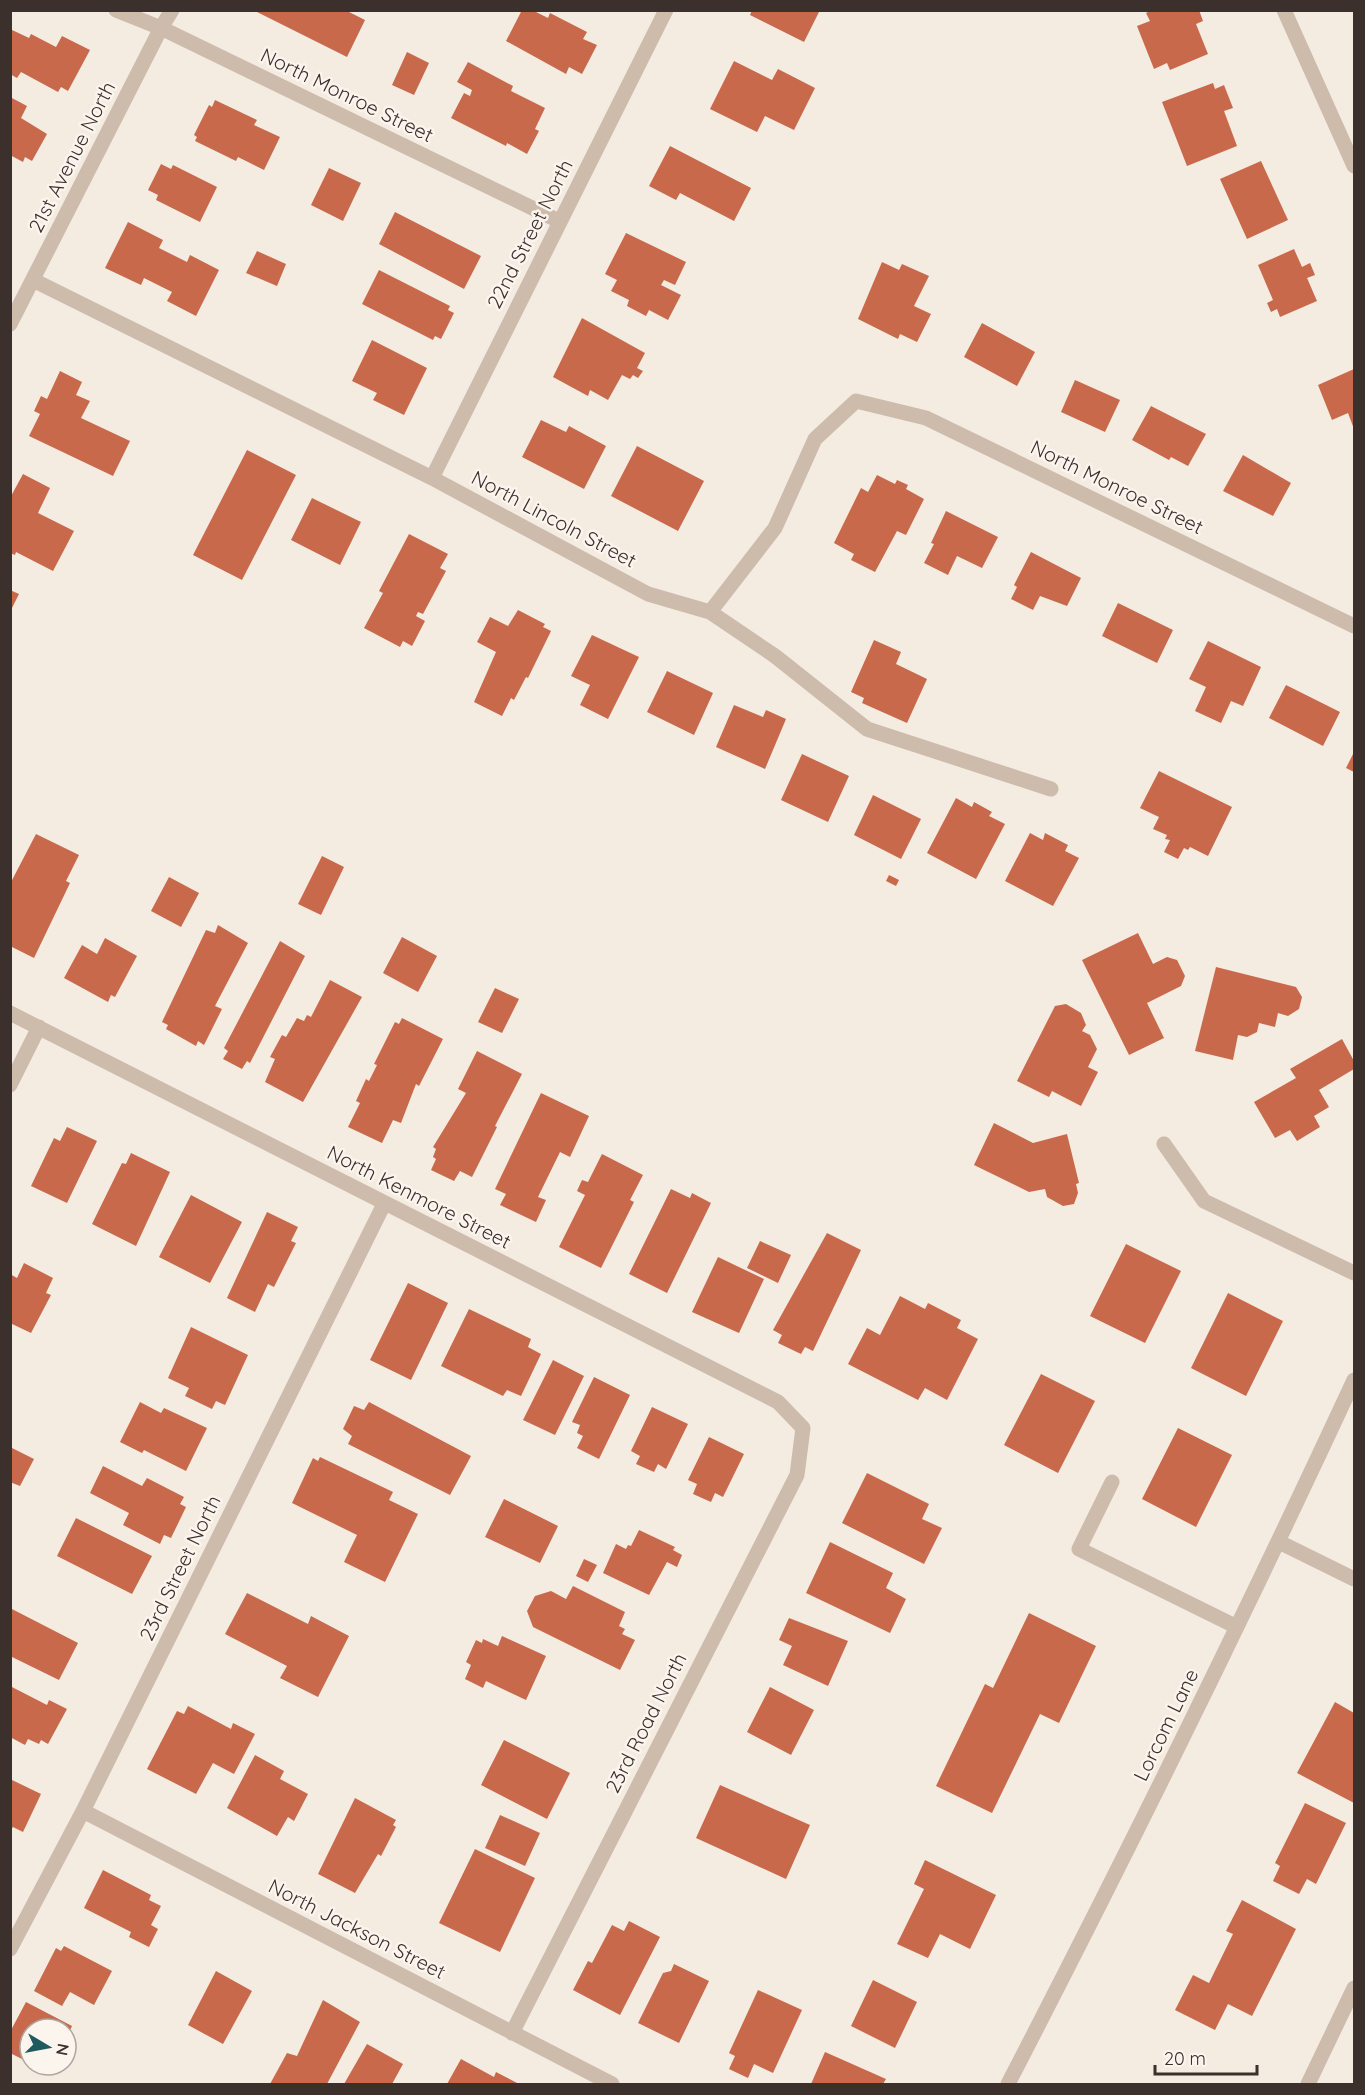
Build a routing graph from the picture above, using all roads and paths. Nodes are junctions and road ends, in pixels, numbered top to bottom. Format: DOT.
graph roads {
  1 [pos="116,10"];
  2 [pos="172,10"];
  3 [pos="666,10"];
  4 [pos="1284,10"];
  5 [pos="161,28"];
  6 [pos="1354,166"];
  7 [pos="559,221"];
  8 [pos="33,280"];
  9 [pos="10,324"];
  10 [pos="432,478"];
  11 [pos="710,612"];
  12 [pos="1354,626"];
  13 [pos="1051,789"];
  14 [pos="10,1012"];
  15 [pos="39,1027"];
  16 [pos="10,1085"];
  17 [pos="1164,1144"];
  18 [pos="384,1204"];
  19 [pos="1354,1273"];
  20 [pos="1354,1380"];
  21 [pos="803,1428"];
  22 [pos="1112,1482"];
  23 [pos="1279,1542"];
  24 [pos="1354,1579"];
  25 [pos="1238,1627"];
  26 [pos="83,1811"];
  27 [pos="10,1949"];
  28 [pos="1354,1988"];
  29 [pos="512,2033"];
  30 [pos="612,2085"];
  31 [pos="1008,2085"];
  32 [pos="1308,2085"];
  1 -- 5 [label="street, North Monroe Street"];
  2 -- 5 [label="street, 21st Avenue North"];
  3 -- 7 [label="street, 22nd Street North"];
  4 -- 6 [label="street"];
  5 -- 7 [label="street, North Monroe Street"];
  5 -- 8 [label="street, 21st Avenue North"];
  7 -- 10 [label="street, 22nd Street North"];
  8 -- 9 [label="street, 21st Avenue North"];
  8 -- 10 [label="street, North Lincoln Street"];
  10 -- 11 [label="street, North Lincoln Street"];
  11 -- 12 [label="street, North Monroe Street"];
  11 -- 13 [label="street, North Lincoln Street"];
  14 -- 15 [label="street, North Kenmore Street"];
  15 -- 16 [label="street"];
  15 -- 18 [label="street, North Kenmore Street"];
  17 -- 19 [label="street"];
  18 -- 21 [label="street, North Kenmore Street"];
  18 -- 26 [label="street, 23rd Street North"];
  20 -- 23 [label="street, Lorcom Lane"];
  21 -- 29 [label="street, 23rd Road North"];
  22 -- 25 [label="street"];
  23 -- 24 [label="street"];
  23 -- 25 [label="street, Lorcom Lane"];
  25 -- 31 [label="street, Lorcom Lane"];
  26 -- 27 [label="street, 23rd Street North"];
  26 -- 29 [label="street, North Jackson Street"];
  28 -- 32 [label="street"];
  29 -- 30 [label="street, North Jackson Street"];
}
